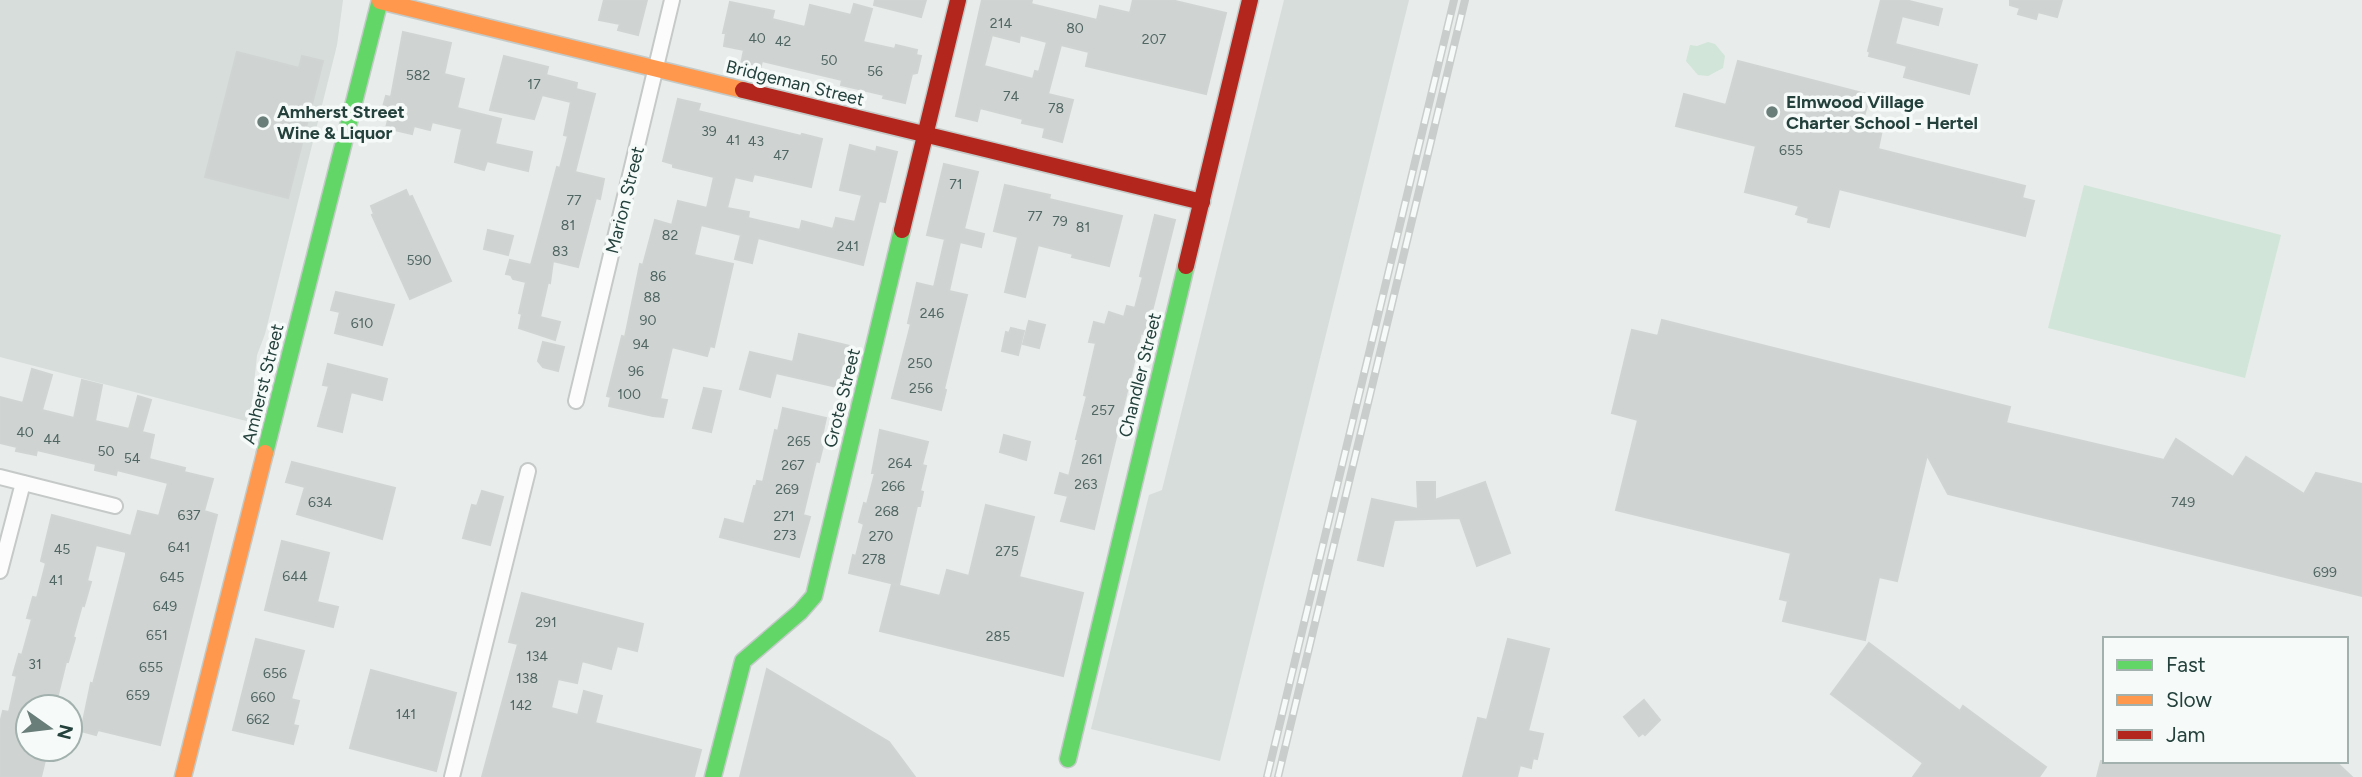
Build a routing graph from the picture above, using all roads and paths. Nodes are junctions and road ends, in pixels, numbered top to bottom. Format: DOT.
graph roads {
  1 [pos="672,0"];
  2 [pos="958,0"];
  3 [pos="1250,0"];
  4 [pos="380,1"];
  5 [pos="657,68"];
  6 [pos="925,135"];
  7 [pos="1202,202"];
  8 [pos="576,401"];
  9 [pos="528,471"];
  10 [pos="0,477"];
  11 [pos="23,483"];
  12 [pos="115,506"];
  13 [pos="0,571"];
  14 [pos="1068,759"];
  15 [pos="183,777"];
  16 [pos="452,777"];
  17 [pos="713,777"];
  1 -- 5 [label="street, Marion Street"];
  2 -- 6 [label="street, Grote Street"];
  3 -- 7 [label="street, Chandler Street"];
  4 -- 5 [label="street, Bridgeman Street"];
  4 -- 15 [label="street, Amherst Street"];
  5 -- 6 [label="street, Bridgeman Street"];
  5 -- 8 [label="street, Marion Street"];
  6 -- 7 [label="street, Bridgeman Street"];
  6 -- 17 [label="street, Grote Street"];
  7 -- 14 [label="street, Chandler Street"];
  9 -- 16 [label="street"];
  10 -- 11 [label="street"];
  11 -- 12 [label="street"];
  11 -- 13 [label="street"];
}
